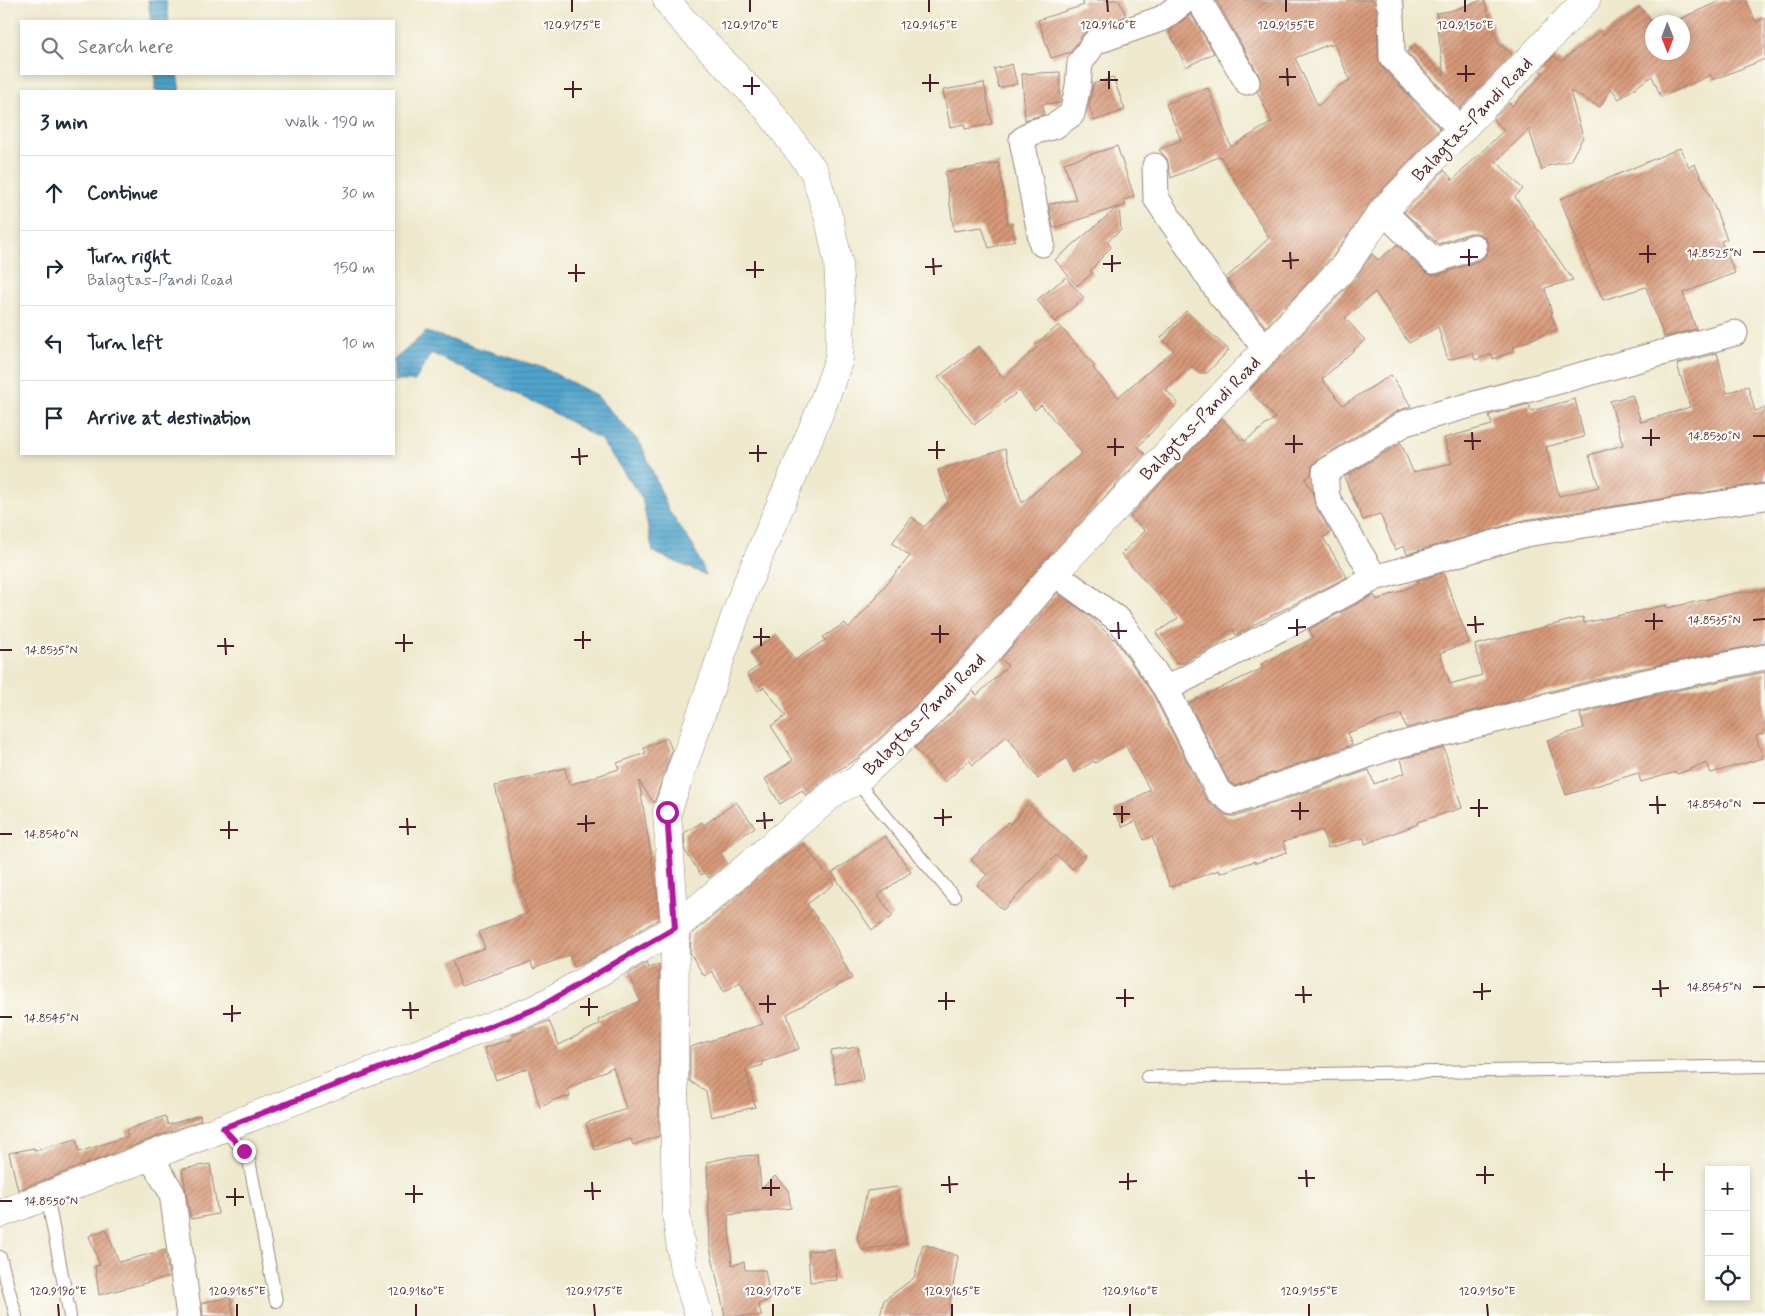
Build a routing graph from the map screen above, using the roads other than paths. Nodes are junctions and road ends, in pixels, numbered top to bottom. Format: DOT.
graph roads {
  1 [pos="667,0"];
  2 [pos="1186,0"];
  3 [pos="1199,0"];
  4 [pos="1388,0"];
  5 [pos="1586,0"];
  6 [pos="1247,82"];
  7 [pos="1461,130"];
  8 [pos="1155,166"];
  9 [pos="1383,211"];
  10 [pos="1042,244"];
  11 [pos="1474,246"];
  12 [pos="1734,333"];
  13 [pos="1266,349"];
  14 [pos="1765,496"];
  15 [pos="1054,573"];
  16 [pos="1375,578"];
  17 [pos="1765,657"];
  18 [pos="1166,689"];
  19 [pos="856,781"];
  20 [pos="954,896"];
  21 [pos="675,928"];
  22 [pos="1765,1066"];
  23 [pos="1147,1077"];
  24 [pos="223,1128"];
  25 [pos="150,1156"];
  26 [pos="47,1196"];
  27 [pos="0,1214"];
  28 [pos="0,1257"];
  29 [pos="276,1301"];
  30 [pos="16,1316"];
  31 [pos="70,1316"];
  32 [pos="189,1316"];
  33 [pos="699,1316"];
  1 -- 21 [label="main road"];
  2 -- 10 [label="street"];
  3 -- 6 [label="street"];
  4 -- 7 [label="street"];
  5 -- 7 [label="main road, Balagtas-Pandi Road"];
  7 -- 9 [label="main road, Balagtas-Pandi Road"];
  8 -- 13 [label="street"];
  9 -- 11 [label="street"];
  9 -- 13 [label="main road, Balagtas-Pandi Road"];
  12 -- 16 [label="street"];
  13 -- 15 [label="main road, Balagtas-Pandi Road"];
  14 -- 16 [label="street"];
  15 -- 18 [label="street"];
  15 -- 19 [label="main road, Balagtas-Pandi Road"];
  16 -- 18 [label="street"];
  17 -- 18 [label="street"];
  19 -- 20 [label="lane"];
  19 -- 21 [label="main road, Balagtas-Pandi Road"];
  21 -- 24 [label="main road, Balagtas-Pandi Road"];
  21 -- 33 [label="main road"];
  22 -- 23 [label="lane"];
  24 -- 25 [label="main road, Balagtas-Pandi Road"];
  24 -- 29 [label="lane"];
  25 -- 26 [label="main road, Balagtas-Pandi Road"];
  25 -- 32 [label="street"];
  26 -- 27 [label="main road, Balagtas-Pandi Road"];
  26 -- 31 [label="lane"];
  28 -- 30 [label="lane"];
}
